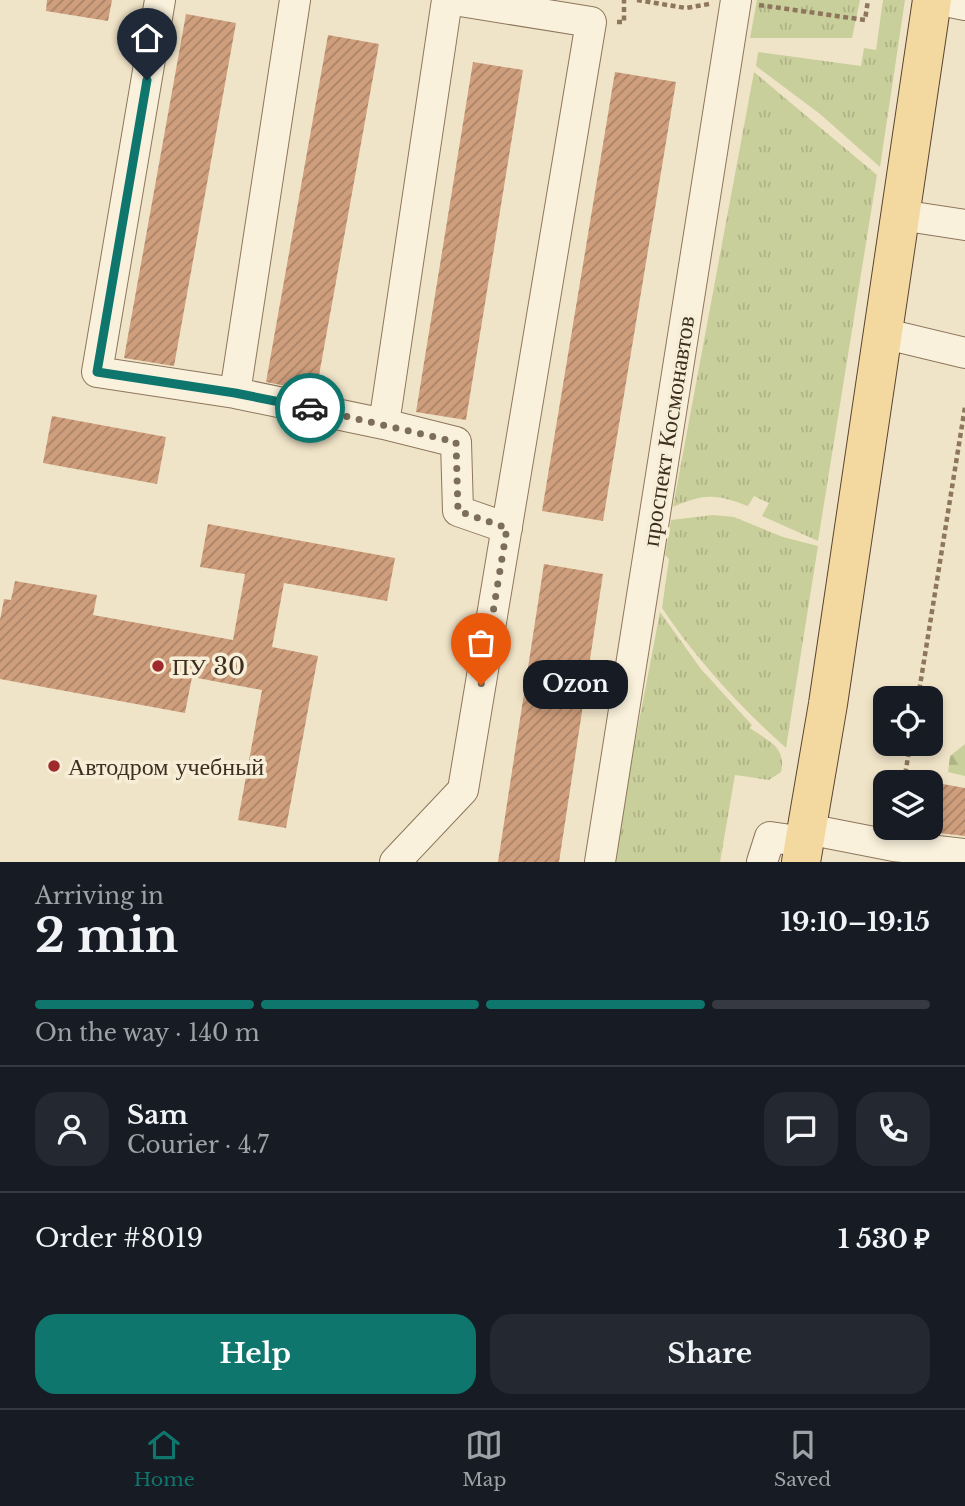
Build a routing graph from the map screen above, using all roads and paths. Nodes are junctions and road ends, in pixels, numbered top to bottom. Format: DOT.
graph roads {
  1 [pos="160,0"];
  2 [pos="295,0"];
  3 [pos="447,0"];
  4 [pos="454,0"];
  5 [pos="637,0"];
  6 [pos="868,0"];
  7 [pos="932,0"];
  8 [pos="940,0"];
  9 [pos="736,1"];
  10 [pos="965,5"];
  11 [pos="900,215"];
  12 [pos="965,225"];
  13 [pos="882,333"];
  14 [pos="965,353"];
  15 [pos="235,393"];
  16 [pos="965,407"];
  17 [pos="384,424"];
  18 [pos="507,528"];
  19 [pos="920,686"];
  20 [pos="804,844"];
  21 [pos="965,854"];
  22 [pos="395,862"];
  23 [pos="600,862"];
  24 [pos="762,862"];
  1 -- 15 [label="street"];
  2 -- 15 [label="street"];
  3 -- 17 [label="street"];
  4 -- 18 [label="street"];
  5 -- 9 [label="path"];
  6 -- 9 [label="path"];
  7 -- 11 [label="main road"];
  8 -- 10 [label="street"];
  9 -- 23 [label="street, проспект Космонавтов"];
  11 -- 12 [label="street"];
  11 -- 13 [label="main road"];
  13 -- 14 [label="street"];
  13 -- 20 [label="main road"];
  15 -- 17 [label="street"];
  16 -- 19 [label="path"];
  17 -- 18 [label="street"];
  18 -- 22 [label="street"];
  20 -- 21 [label="street"];
  20 -- 24 [label="street"];
}
